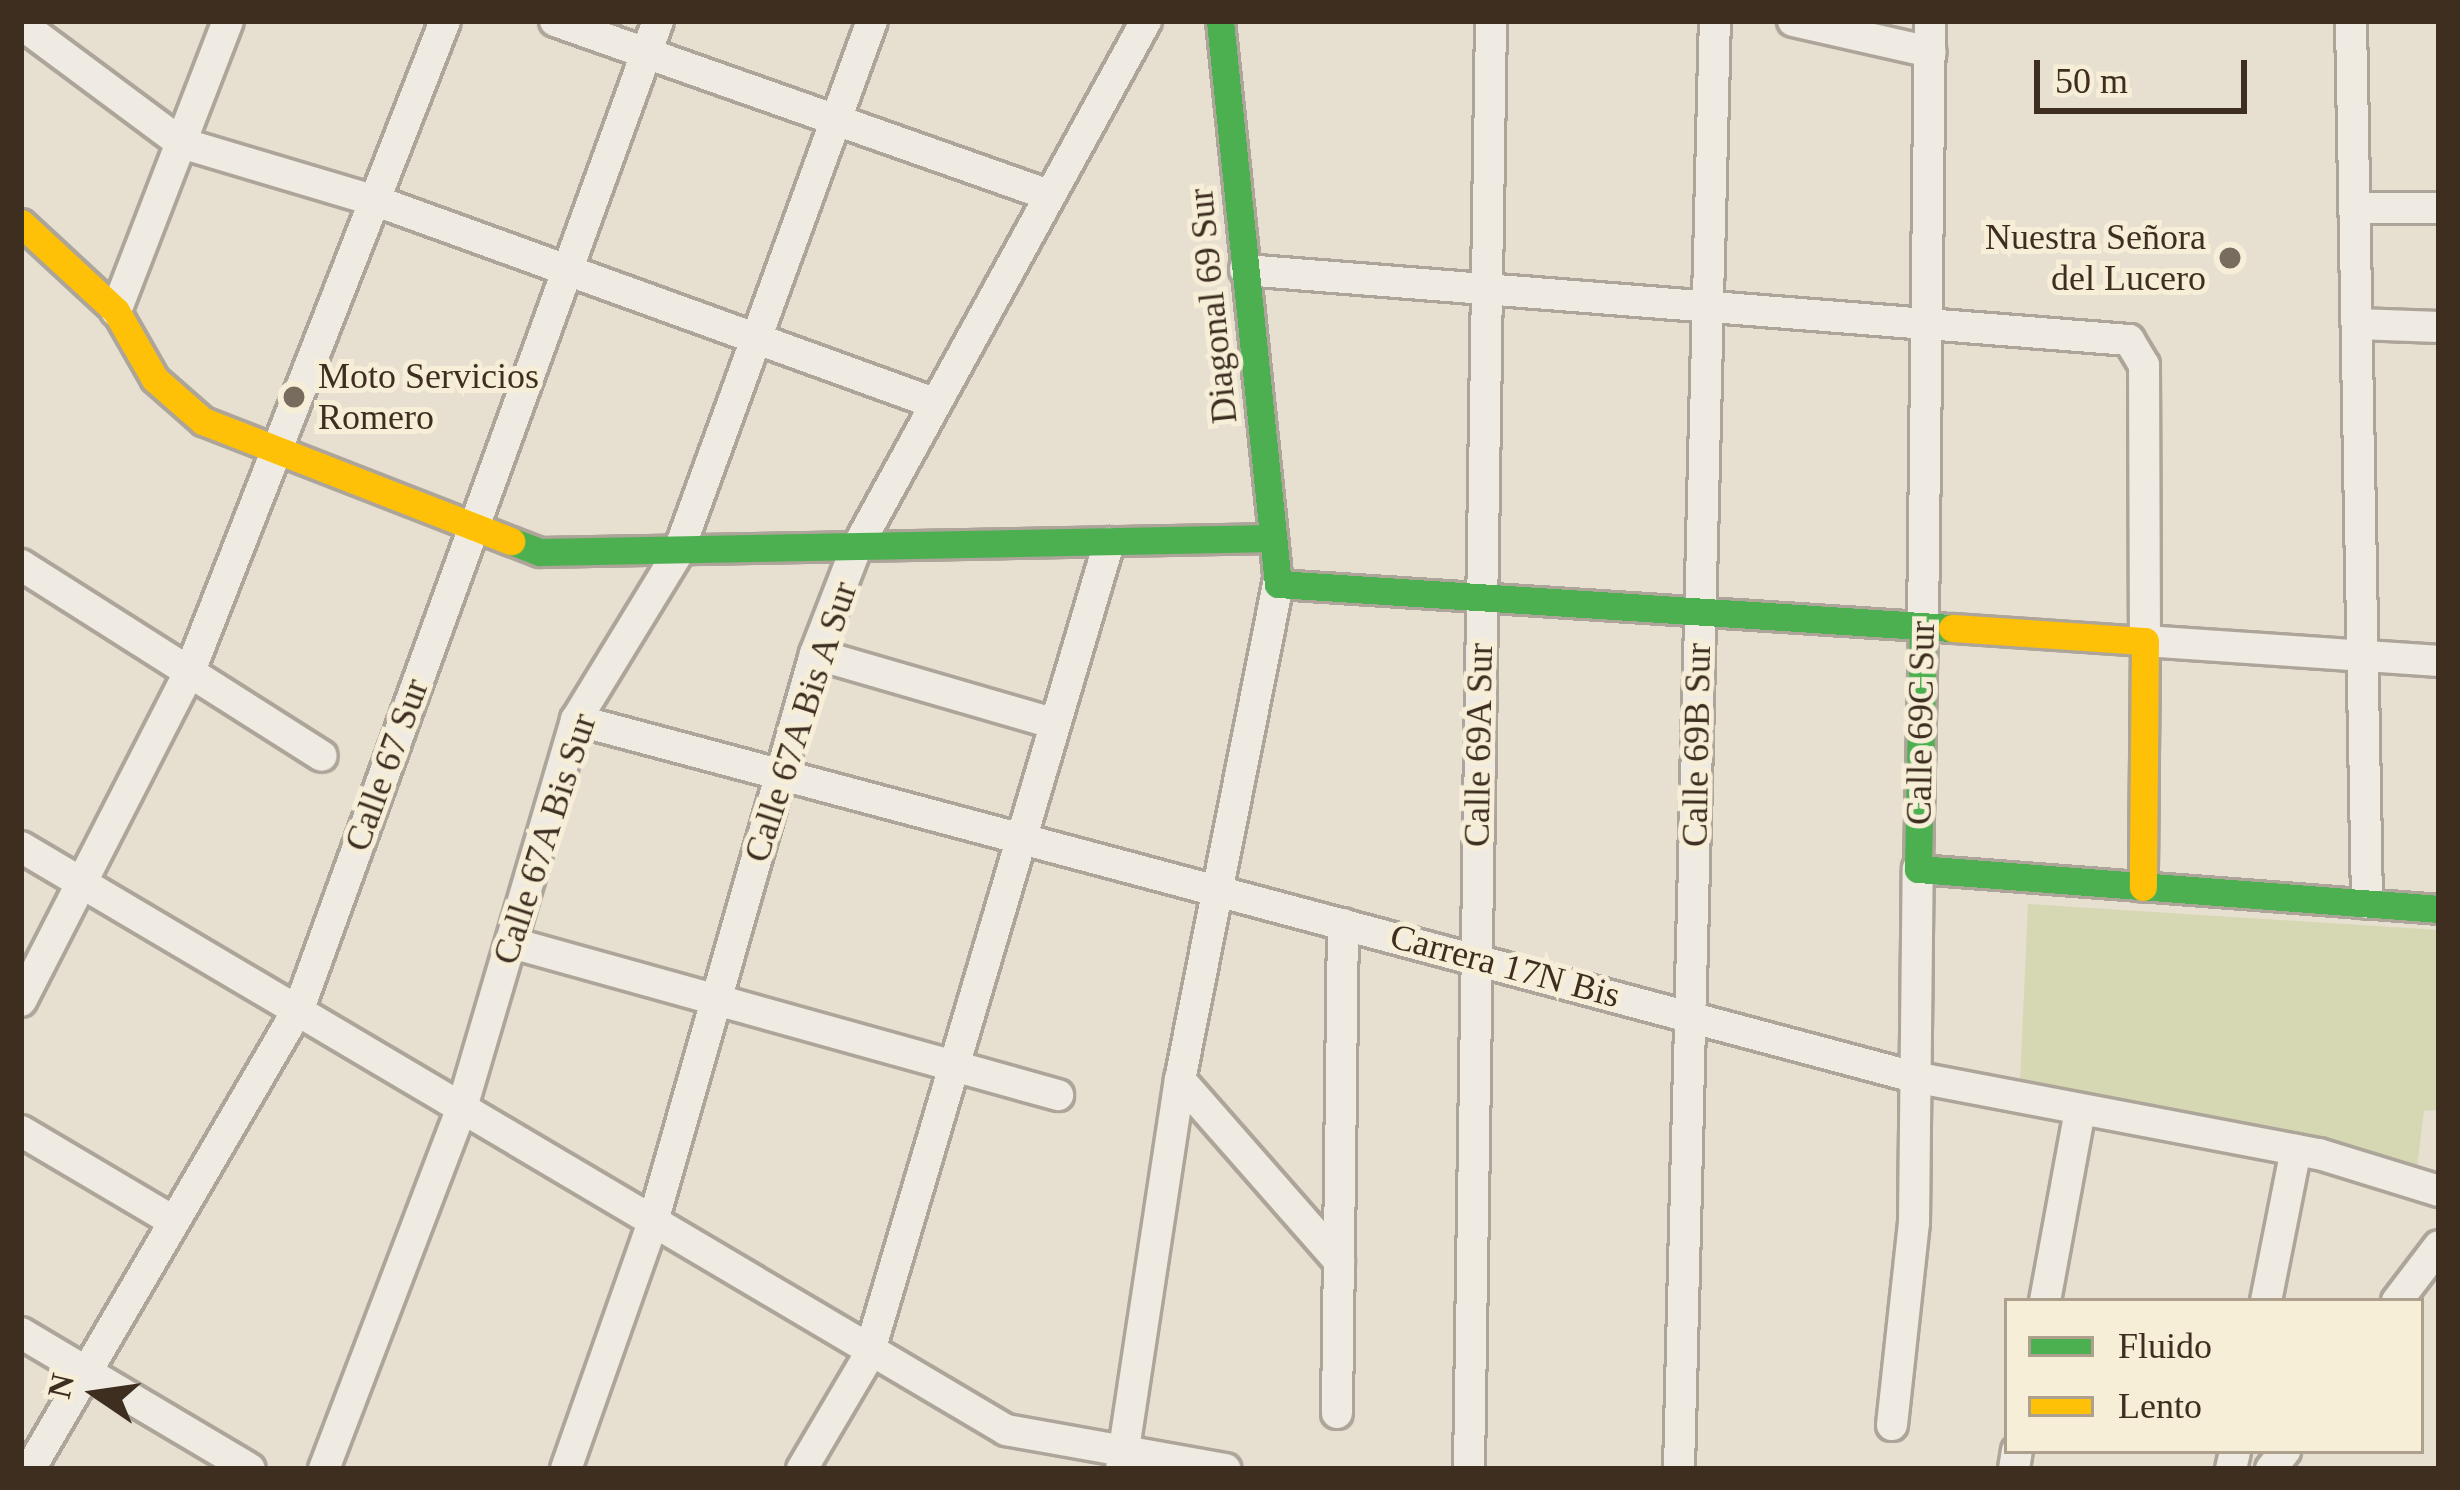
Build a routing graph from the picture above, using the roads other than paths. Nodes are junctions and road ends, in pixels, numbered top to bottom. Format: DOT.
graph roads {
  1 [pos="228,21"];
  2 [pos="445,21"];
  3 [pos="555,21"];
  4 [pos="658,21"];
  5 [pos="872,21"];
  6 [pos="1146,21"];
  7 [pos="1220,21"];
  8 [pos="1491,21"];
  9 [pos="1715,21"];
  10 [pos="1793,21"];
  11 [pos="1930,21"];
  12 [pos="2351,21"];
  13 [pos="21,24"];
  14 [pos="1931,52"];
  15 [pos="647,53"];
  16 [pos="837,121"];
  17 [pos="182,143"];
  18 [pos="1046,194"];
  19 [pos="379,202"];
  20 [pos="2355,208"];
  21 [pos="2439,208"];
  22 [pos="21,223"];
  23 [pos="1245,270"];
  24 [pos="568,276"];
  25 [pos="1486,285"];
  26 [pos="1708,301"];
  27 [pos="116,311"];
  28 [pos="1928,316"];
  29 [pos="2356,324"];
  30 [pos="2439,327"];
  31 [pos="749,344"];
  32 [pos="934,403"];
  33 [pos="281,456"];
  34 [pos="473,528"];
  35 [pos="1273,538"];
  36 [pos="1109,543"];
  37 [pos="855,551"];
  38 [pos="678,553"];
  39 [pos="21,565"];
  40 [pos="1278,584"];
  41 [pos="1482,598"];
  42 [pos="1700,612"];
  43 [pos="1923,626"];
  44 [pos="2145,641"];
  45 [pos="814,654"];
  46 [pos="2362,656"];
  47 [pos="2439,661"];
  48 [pos="190,671"];
  49 [pos="576,720"];
  50 [pos="1052,723"];
  51 [pos="322,756"];
  52 [pos="781,776"];
  53 [pos="1013,844"];
  54 [pos="21,847"];
  55 [pos="1918,869"];
  56 [pos="2143,887"];
  57 [pos="87,889"];
  58 [pos="1220,891"];
  59 [pos="2367,903"];
  60 [pos="2439,910"];
  61 [pos="1343,924"];
  62 [pos="512,943"];
  63 [pos="1476,958"];
  64 [pos="716,998"];
  65 [pos="21,1001"];
  66 [pos="300,1006"];
  67 [pos="1690,1015"];
  68 [pos="955,1063"];
  69 [pos="1914,1077"];
  70 [pos="1180,1081"];
  71 [pos="1058,1095"];
  72 [pos="461,1111"];
  73 [pos="2079,1115"];
  74 [pos="21,1131"];
  75 [pos="2296,1150"];
  76 [pos="2439,1191"];
  77 [pos="170,1219"];
  78 [pos="652,1225"];
  79 [pos="2439,1246"];
  80 [pos="1339,1262"];
  81 [pos="2046,1298"];
  82 [pos="2267,1298"];
  83 [pos="2399,1298"];
  84 [pos="21,1333"];
  85 [pos="868,1357"];
  86 [pos="86,1370"];
  87 [pos="1337,1413"];
  88 [pos="1892,1425"];
  89 [pos="1121,1460"];
  90 [pos="30,1469"];
  91 [pos="250,1469"];
  92 [pos="324,1469"];
  93 [pos="566,1469"];
  94 [pos="802,1469"];
  95 [pos="1226,1469"];
  96 [pos="1469,1469"];
  97 [pos="1679,1469"];
  1 -- 17 [label="street"];
  2 -- 19 [label="street"];
  3 -- 15 [label="street"];
  4 -- 15 [label="street, Calle 67 Sur"];
  5 -- 16 [label="street, Calle 67A Bis Sur"];
  6 -- 18 [label="street, Calle 67A Bis A Sur"];
  7 -- 23 [label="street, Diagonal 69 Sur"];
  8 -- 25 [label="street, Calle 69A Sur"];
  9 -- 26 [label="street, Calle 69B Sur"];
  10 -- 14 [label="street"];
  11 -- 14 [label="street, Calle 69C Sur"];
  12 -- 20 [label="street"];
  13 -- 17 [label="street"];
  14 -- 28 [label="street, Calle 69C Sur"];
  15 -- 16 [label="street"];
  15 -- 24 [label="street, Calle 67 Sur"];
  16 -- 18 [label="street"];
  16 -- 31 [label="street, Calle 67A Bis Sur"];
  17 -- 19 [label="street"];
  17 -- 27 [label="street"];
  18 -- 32 [label="street, Calle 67A Bis A Sur"];
  19 -- 24 [label="street"];
  19 -- 33 [label="street"];
  20 -- 21 [label="street"];
  20 -- 29 [label="street"];
  22 -- 27 [label="street"];
  23 -- 25 [label="street"];
  23 -- 35 [label="street, Diagonal 69 Sur"];
  24 -- 31 [label="street"];
  24 -- 34 [label="street, Calle 67 Sur"];
  25 -- 26 [label="street"];
  25 -- 41 [label="street, Calle 69A Sur"];
  26 -- 28 [label="street"];
  26 -- 42 [label="street, Calle 69B Sur"];
  27 -- 33 [label="street"];
  28 -- 43 [label="street, Calle 69C Sur"];
  28 -- 44 [label="street"];
  29 -- 30 [label="street"];
  29 -- 46 [label="street"];
  31 -- 32 [label="street"];
  31 -- 38 [label="street, Calle 67A Bis Sur"];
  32 -- 37 [label="street, Calle 67A Bis A Sur"];
  33 -- 34 [label="street"];
  33 -- 48 [label="street"];
  34 -- 38 [label="street"];
  34 -- 66 [label="street, Calle 67 Sur"];
  35 -- 36 [label="street"];
  35 -- 40 [label="street, Diagonal 69 Sur"];
  36 -- 37 [label="street"];
  36 -- 50 [label="street"];
  37 -- 38 [label="street"];
  37 -- 45 [label="street, Calle 67A Bis A Sur"];
  38 -- 49 [label="street, Calle 67A Bis Sur"];
  39 -- 48 [label="street"];
  40 -- 41 [label="street"];
  40 -- 58 [label="street"];
  41 -- 42 [label="street"];
  41 -- 63 [label="street, Calle 69A Sur"];
  42 -- 43 [label="street"];
  42 -- 67 [label="street, Calle 69B Sur"];
  43 -- 44 [label="street"];
  43 -- 55 [label="street, Calle 69C Sur"];
  44 -- 46 [label="street"];
  44 -- 56 [label="street"];
  45 -- 50 [label="street"];
  45 -- 52 [label="street, Calle 67A Bis A Sur"];
  46 -- 47 [label="street"];
  46 -- 59 [label="street"];
  48 -- 51 [label="street"];
  48 -- 57 [label="street"];
  49 -- 52 [label="street, Carrera 17N Bis"];
  49 -- 62 [label="street, Calle 67A Bis Sur"];
  50 -- 53 [label="street"];
  52 -- 53 [label="street, Carrera 17N Bis"];
  52 -- 64 [label="street, Calle 67A Bis A Sur"];
  53 -- 58 [label="street, Carrera 17N Bis"];
  53 -- 68 [label="street"];
  54 -- 57 [label="street"];
  55 -- 56 [label="street"];
  55 -- 69 [label="street, Calle 69C Sur"];
  56 -- 59 [label="street"];
  57 -- 65 [label="street"];
  57 -- 66 [label="street"];
  58 -- 61 [label="street, Carrera 17N Bis"];
  58 -- 70 [label="street"];
  59 -- 60 [label="street"];
  61 -- 63 [label="street, Carrera 17N Bis"];
  61 -- 80 [label="street"];
  62 -- 64 [label="street"];
  62 -- 72 [label="street, Calle 67A Bis Sur"];
  63 -- 67 [label="street, Carrera 17N Bis"];
  63 -- 96 [label="street, Calle 69A Sur"];
  64 -- 68 [label="street"];
  64 -- 78 [label="street, Calle 67A Bis A Sur"];
  66 -- 72 [label="street"];
  66 -- 77 [label="street, Calle 67 Sur"];
  67 -- 69 [label="street, Carrera 17N Bis"];
  67 -- 97 [label="street, Calle 69B Sur"];
  68 -- 71 [label="street"];
  68 -- 85 [label="street"];
  69 -- 73 [label="street, Carrera 17N Bis"];
  69 -- 88 [label="street, Calle 69C Sur"];
  70 -- 80 [label="street"];
  70 -- 89 [label="street"];
  72 -- 78 [label="street"];
  72 -- 92 [label="street, Calle 67A Bis Sur"];
  73 -- 75 [label="street, Carrera 17N Bis"];
  73 -- 81 [label="street"];
  74 -- 77 [label="street"];
  75 -- 76 [label="street, Carrera 17N Bis"];
  75 -- 82 [label="street"];
  77 -- 86 [label="street, Calle 67 Sur"];
  78 -- 85 [label="street"];
  78 -- 93 [label="street, Calle 67A Bis A Sur"];
  79 -- 83 [label="street"];
  80 -- 87 [label="street"];
  84 -- 86 [label="street"];
  85 -- 89 [label="street"];
  85 -- 94 [label="street"];
  86 -- 90 [label="street, Calle 67 Sur"];
  86 -- 91 [label="street"];
  89 -- 95 [label="street"];
}
